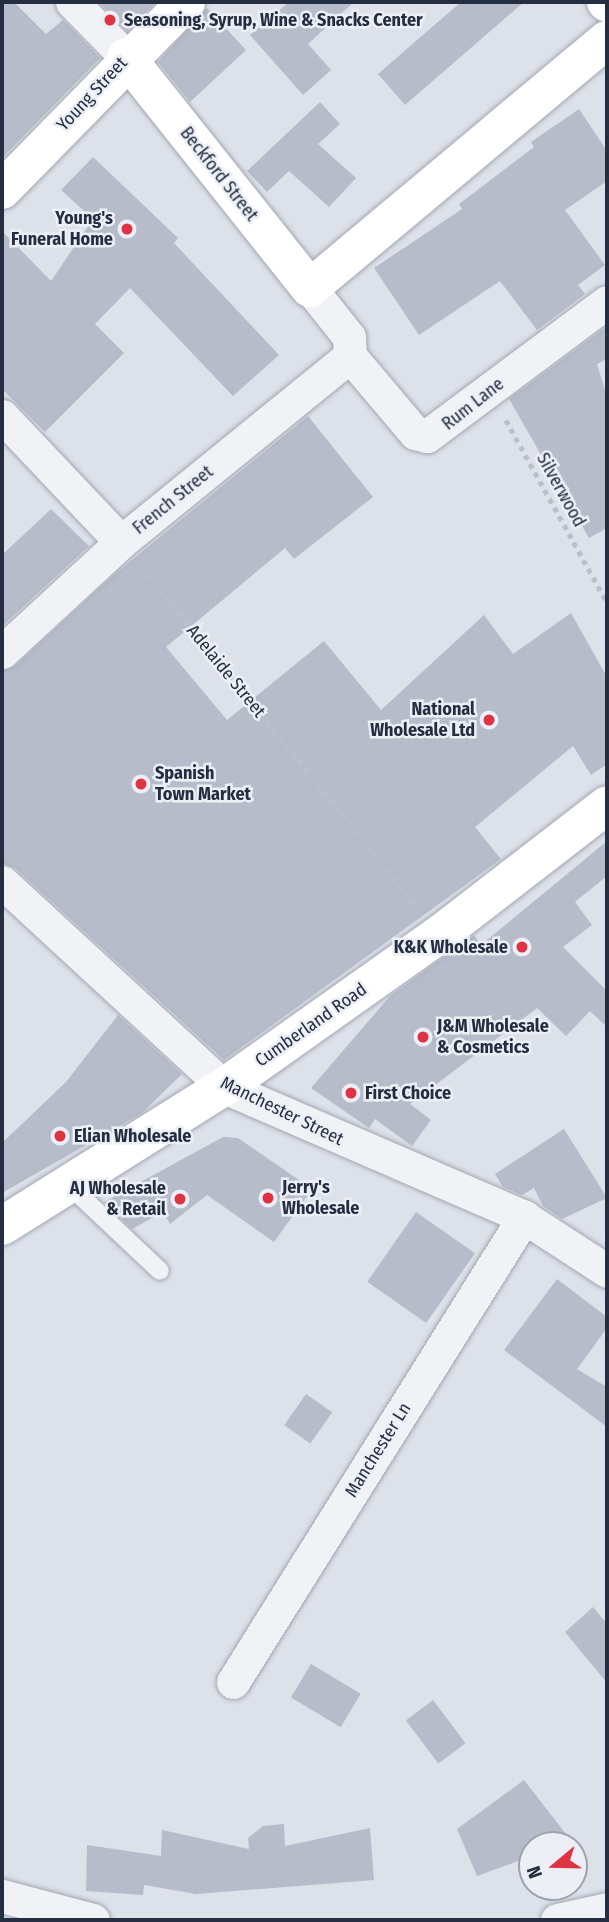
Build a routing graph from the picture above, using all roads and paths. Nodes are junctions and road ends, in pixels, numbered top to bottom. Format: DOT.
graph roads {
  1 [pos="72,2"];
  2 [pos="186,2"];
  3 [pos="607,40"];
  4 [pos="127,57"];
  5 [pos="2,190"];
  6 [pos="310,288"];
  7 [pos="607,302"];
  8 [pos="351,356"];
  9 [pos="490,391"];
  10 [pos="2,416"];
  11 [pos="121,542"];
  12 [pos="607,602"];
  13 [pos="2,652"];
  14 [pos="607,805"];
  15 [pos="2,882"];
  16 [pos="439,935"];
  17 [pos="224,1087"];
  18 [pos="71,1187"];
  19 [pos="524,1217"];
  20 [pos="2,1226"];
  21 [pos="160,1271"];
  22 [pos="607,1271"];
  23 [pos="233,1682"];
  24 [pos="2,1896"];
  25 [pos="600,1914"];
  26 [pos="93,1920"];
  27 [pos="557,1920"];
  1 -- 4 [label="street, Beckford Street"];
  2 -- 4 [label="street, Young Street"];
  3 -- 6 [label="street"];
  4 -- 5 [label="street, Young Street"];
  4 -- 6 [label="street, Beckford Street"];
  6 -- 8 [label="street, Beckford Street"];
  7 -- 9 [label="street, Rum Lane"];
  8 -- 9 [label="street, Rum Lane"];
  8 -- 11 [label="street, French Street"];
  9 -- 12 [label="path, Silverwood"];
  10 -- 11 [label="street"];
  11 -- 13 [label="street, French Street"];
  11 -- 16 [label="path, Adelaide Street"];
  14 -- 16 [label="street, Cumberland Road"];
  15 -- 17 [label="street, Manchester Street"];
  16 -- 17 [label="street, Cumberland Road"];
  17 -- 18 [label="street, Cumberland Road"];
  17 -- 19 [label="street, Manchester Street"];
  18 -- 20 [label="street, Cumberland Road"];
  18 -- 21 [label="lane"];
  19 -- 22 [label="street, Manchester Street"];
  19 -- 23 [label="street, Manchester Ln"];
  24 -- 26 [label="street"];
  25 -- 27 [label="street"];
}
